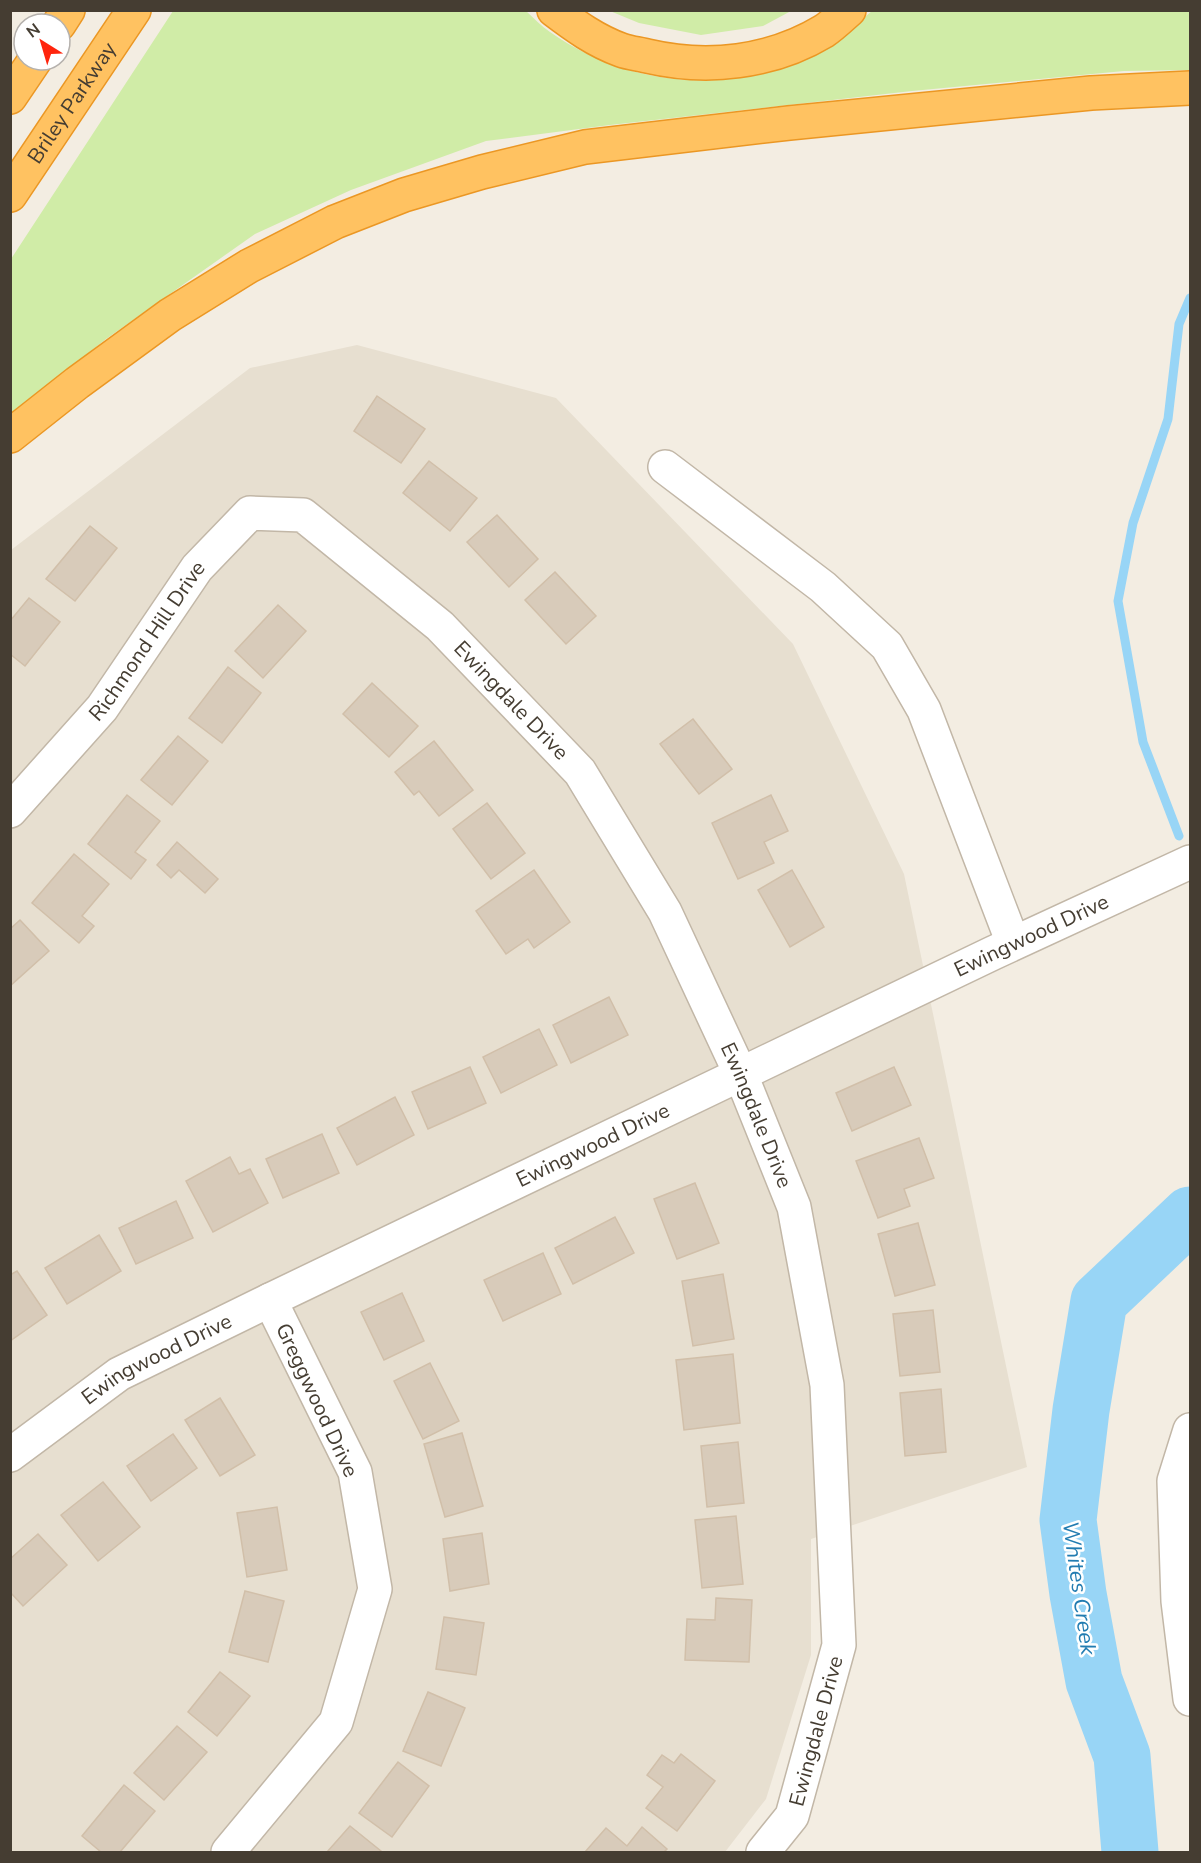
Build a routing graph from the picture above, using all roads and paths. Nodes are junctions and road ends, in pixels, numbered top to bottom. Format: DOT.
graph roads {
  1 [pos="134,10"];
  2 [pos="554,10"];
  3 [pos="849,10"];
  4 [pos="27,72"];
  5 [pos="1191,88"];
  6 [pos="10,98"];
  7 [pos="10,195"];
  8 [pos="10,436"];
  9 [pos="664,468"];
  10 [pos="303,515"];
  11 [pos="10,812"];
  12 [pos="1191,862"];
  13 [pos="1013,943"];
  14 [pos="741,1075"];
  15 [pos="270,1300"];
  16 [pos="1191,1430"];
  17 [pos="10,1455"];
  18 [pos="1191,1699"];
  19 [pos="228,1852"];
  20 [pos="764,1852"];
  1 -- 7 [label="highway, Briley Parkway"];
  2 -- 3 [label="highway"];
  4 -- 6 [label="highway"];
  5 -- 8 [label="highway"];
  9 -- 13 [label="street"];
  10 -- 11 [label="street, Richmond Hill Drive"];
  10 -- 14 [label="street, Ewingdale Drive"];
  12 -- 13 [label="street, Ewingwood Drive"];
  13 -- 14 [label="street, Ewingwood Drive"];
  14 -- 15 [label="street, Ewingwood Drive"];
  14 -- 20 [label="street, Ewingdale Drive"];
  15 -- 17 [label="street, Ewingwood Drive"];
  15 -- 19 [label="street, Greggwood Drive"];
  16 -- 18 [label="street"];
}
